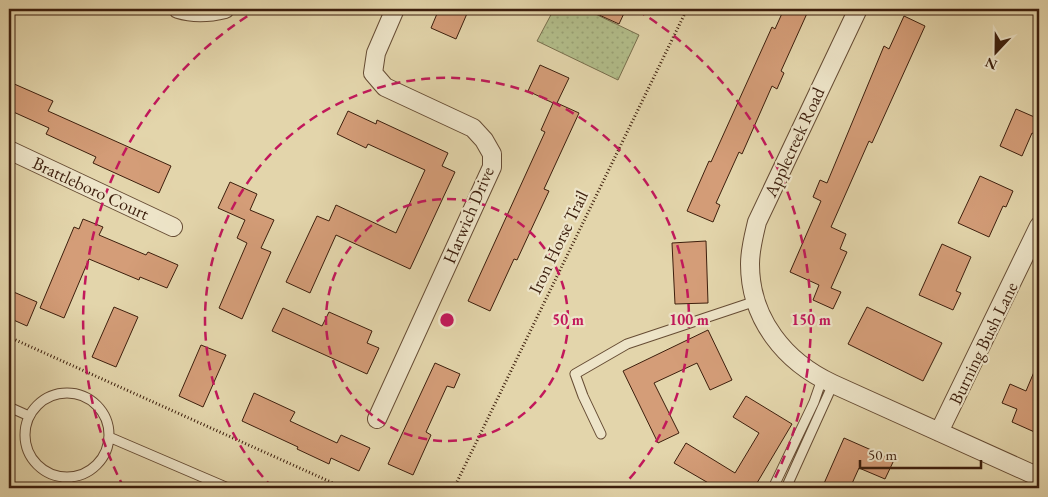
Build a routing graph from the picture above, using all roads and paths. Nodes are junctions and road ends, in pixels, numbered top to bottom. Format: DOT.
graph roads {
  1 [pos="178,9"];
  2 [pos="225,9"];
  3 [pos="395,9"];
  4 [pos="687,9"];
  5 [pos="858,9"];
  6 [pos="9,150"];
  7 [pos="173,226"];
  8 [pos="1039,226"];
  9 [pos="756,301"];
  10 [pos="9,337"];
  11 [pos="828,382"];
  12 [pos="9,408"];
  13 [pos="29,416"];
  14 [pos="377,419"];
  15 [pos="939,432"];
  16 [pos="600,434"];
  17 [pos="109,437"];
  18 [pos="1039,477"];
  19 [pos="1039,484"];
  20 [pos="228,488"];
  21 [pos="344,488"];
  22 [pos="454,488"];
  23 [pos="773,488"];
  24 [pos="786,488"];
  25 [pos="1037,488"];
  1 -- 2 [label="street"];
  3 -- 14 [label="street, Harwich Drive"];
  4 -- 22 [label="path, Iron Horse Trail"];
  5 -- 9 [label="street, Applecreek Road"];
  6 -- 7 [label="street, Brattleboro Court"];
  8 -- 15 [label="street, Burning Bush Lane"];
  9 -- 11 [label="street, Applecreek Road"];
  9 -- 16 [label="lane"];
  10 -- 21 [label="path"];
  11 -- 15 [label="street, Applecreek Road"];
  11 -- 23 [label="lane"];
  11 -- 24 [label="lane"];
  12 -- 13 [label="lane"];
  13 -- 17 [label="lane"];
  13 -- 17 [label="lane"];
  15 -- 18 [label="street, Applecreek Road"];
  17 -- 20 [label="lane"];
  19 -- 25 [label="lane"];
}
